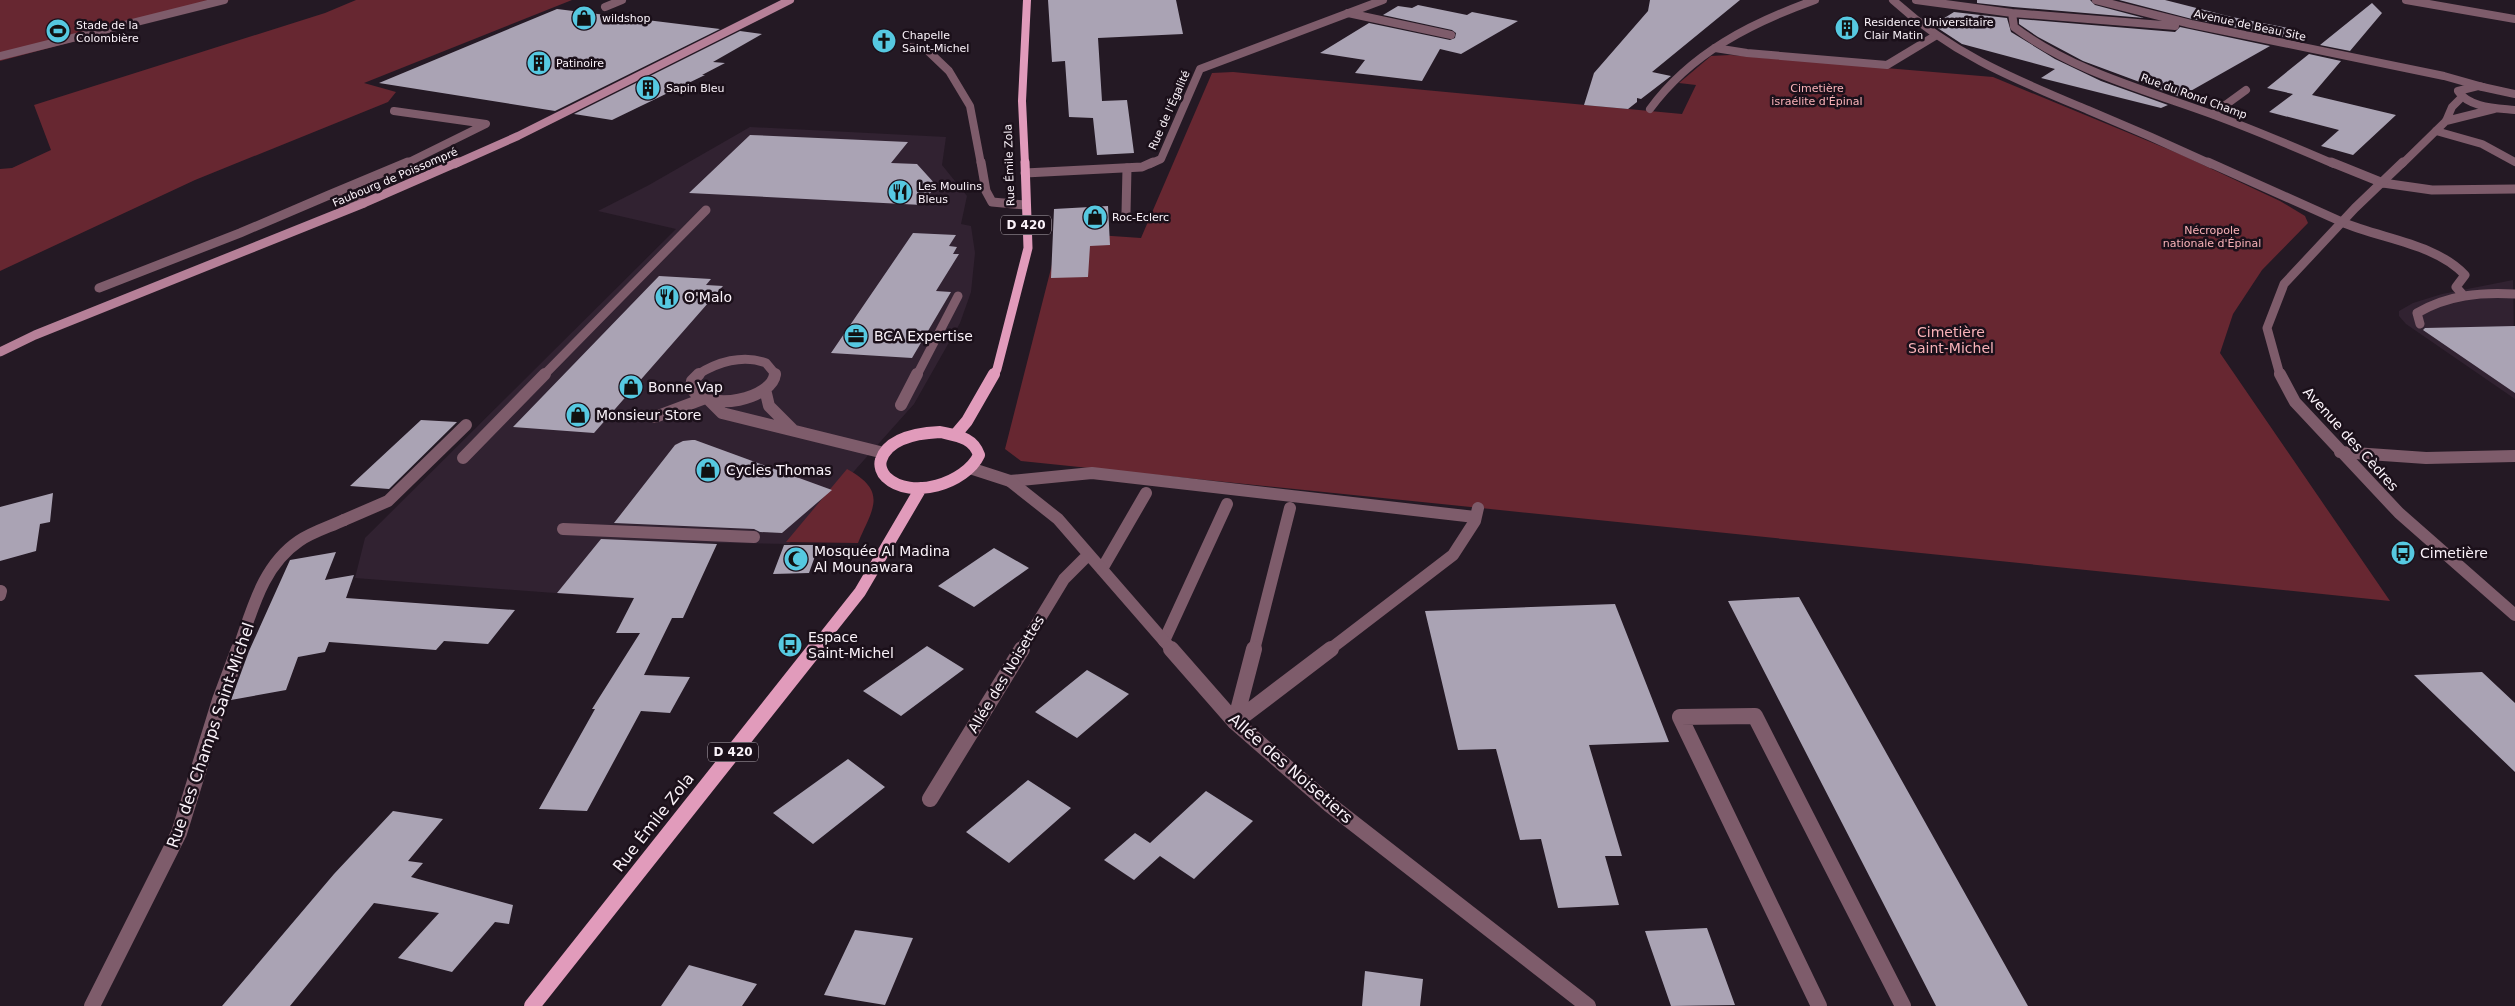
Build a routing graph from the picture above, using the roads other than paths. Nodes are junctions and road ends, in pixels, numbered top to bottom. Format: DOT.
graph roads {
  1 [pos="224,0"];
  2 [pos="622,0"];
  3 [pos="790,0"];
  4 [pos="1027,0"];
  5 [pos="1380,0"];
  6 [pos="1815,0"];
  7 [pos="1893,0"];
  8 [pos="1916,0"];
  9 [pos="2096,0"];
  10 [pos="2406,0"];
  11 [pos="605,8"];
  12 [pos="1348,13"];
  13 [pos="2012,14"];
  14 [pos="2515,19"];
  15 [pos="2191,24"];
  16 [pos="1451,35"];
  17 [pos="1935,36"];
  18 [pos="910,48"];
  19 [pos="1715,48"];
  20 [pos="0,56"];
  21 [pos="2401,67"];
  22 [pos="2483,88"];
  23 [pos="2246,90"];
  24 [pos="2515,92"];
  25 [pos="2460,94"];
  26 [pos="1650,108"];
  27 [pos="2497,108"];
  28 [pos="2515,110"];
  29 [pos="394,111"];
  30 [pos="2213,114"];
  31 [pos="2446,121"];
  32 [pos="2436,131"];
  33 [pos="2515,162"];
  34 [pos="1127,168"];
  35 [pos="1024,173"];
  36 [pos="2383,183"];
  37 [pos="2515,189"];
  38 [pos="329,195"];
  39 [pos="364,203"];
  40 [pos="1026,204"];
  41 [pos="706,210"];
  42 [pos="1126,213"];
  43 [pos="2342,222"];
  44 [pos="99,288"];
  45 [pos="2515,294"];
  46 [pos="958,296"];
  47 [pos="2464,296"];
  48 [pos="2420,324"];
  49 [pos="0,352"];
  50 [pos="765,389"];
  51 [pos="706,400"];
  52 [pos="902,405"];
  53 [pos="655,417"];
  54 [pos="466,425"];
  55 [pos="793,430"];
  56 [pos="956,434"];
  57 [pos="2340,452"];
  58 [pos="884,453"];
  59 [pos="2515,456"];
  60 [pos="463,458"];
  61 [pos="973,469"];
  62 [pos="1010,481"];
  63 [pos="921,488"];
  64 [pos="1146,492"];
  65 [pos="1227,504"];
  66 [pos="1290,508"];
  67 [pos="563,529"];
  68 [pos="754,537"];
  69 [pos="1088,554"];
  70 [pos="1102,569"];
  71 [pos="1,591"];
  72 [pos="0,595"];
  73 [pos="2515,615"];
  74 [pos="1164,641"];
  75 [pos="1234,722"];
  76 [pos="930,799"];
  77 [pos="92,1006"];
  78 [pos="532,1006"];
  79 [pos="1588,1006"];
  80 [pos="1819,1006"];
  81 [pos="1902,1006"];
  1 -- 20 [label="street"];
  2 -- 11 [label="street"];
  3 -- 39 [label="main road, Faubourg de Poissompré"];
  4 -- 35 [label="main road, Rue Émile Zola / D 420"];
  5 -- 12 [label="street, Rue de l'Égalité"];
  6 -- 19 [label="street"];
  7 -- 17 [label="street"];
  8 -- 13 [label="street"];
  9 -- 15 [label="street, Avenue de Beau Site"];
  10 -- 14 [label="street"];
  12 -- 16 [label="street"];
  12 -- 34 [label="street, Rue de l'Égalité"];
  13 -- 15 [label="street"];
  13 -- 30 [label="street, Rue du Rond Champ"];
  15 -- 21 [label="street, Avenue de Beau Site"];
  17 -- 19 [label="street"];
  17 -- 43 [label="street"];
  18 -- 40 [label="street"];
  19 -- 26 [label="street"];
  21 -- 22 [label="street, Avenue de Beau Site"];
  21 -- 25 [label="street, Avenue de Beau Site"];
  22 -- 24 [label="street"];
  22 -- 25 [label="street"];
  23 -- 30 [label="street"];
  25 -- 27 [label="street, Avenue de Beau Site"];
  25 -- 31 [label="street, Avenue des Cèdres"];
  27 -- 28 [label="street"];
  27 -- 31 [label="street"];
  29 -- 38 [label="street"];
  30 -- 36 [label="street, Rue du Rond Champ"];
  31 -- 32 [label="street, Avenue des Cèdres"];
  32 -- 33 [label="street"];
  32 -- 36 [label="street, Avenue des Cèdres"];
  34 -- 35 [label="street, Rue de l'Égalité"];
  34 -- 42 [label="street"];
  35 -- 40 [label="main road, Rue Émile Zola / D 420"];
  36 -- 37 [label="street, Rue du Rond Champ"];
  36 -- 43 [label="street, Avenue des Cèdres"];
  38 -- 39 [label="street"];
  38 -- 44 [label="street"];
  39 -- 49 [label="main road, Faubourg de Poissompré"];
  40 -- 56 [label="main road, Rue Émile Zola / D 420"];
  41 -- 60 [label="street"];
  43 -- 47 [label="street"];
  43 -- 57 [label="street, Avenue des Cèdres"];
  45 -- 47 [label="street"];
  46 -- 52 [label="street"];
  47 -- 48 [label="street"];
  50 -- 51 [label="street"];
  50 -- 51 [label="street"];
  50 -- 55 [label="street"];
  51 -- 53 [label="street"];
  51 -- 55 [label="street"];
  54 -- 77 [label="street, Rue des Champs Saint-Michel"];
  55 -- 58 [label="street"];
  56 -- 58 [label="main road"];
  56 -- 61 [label="main road"];
  57 -- 59 [label="street"];
  57 -- 73 [label="street, Avenue des Cèdres"];
  58 -- 63 [label="main road"];
  61 -- 62 [label="street, Allée des Noisetiers"];
  61 -- 63 [label="main road"];
  62 -- 69 [label="street, Allée des Noisetiers"];
  62 -- 75 [label="street"];
  63 -- 78 [label="main road, Rue Émile Zola / D 420"];
  64 -- 70 [label="street"];
  65 -- 74 [label="street"];
  66 -- 75 [label="street"];
  67 -- 68 [label="street"];
  69 -- 70 [label="street, Allée des Noisetiers"];
  69 -- 76 [label="street, Allée des Noisettes"];
  70 -- 74 [label="street, Allée des Noisetiers"];
  71 -- 72 [label="street"];
  74 -- 75 [label="street, Allée des Noisetiers"];
  75 -- 79 [label="street, Allée des Noisetiers"];
  80 -- 81 [label="street"];
}
